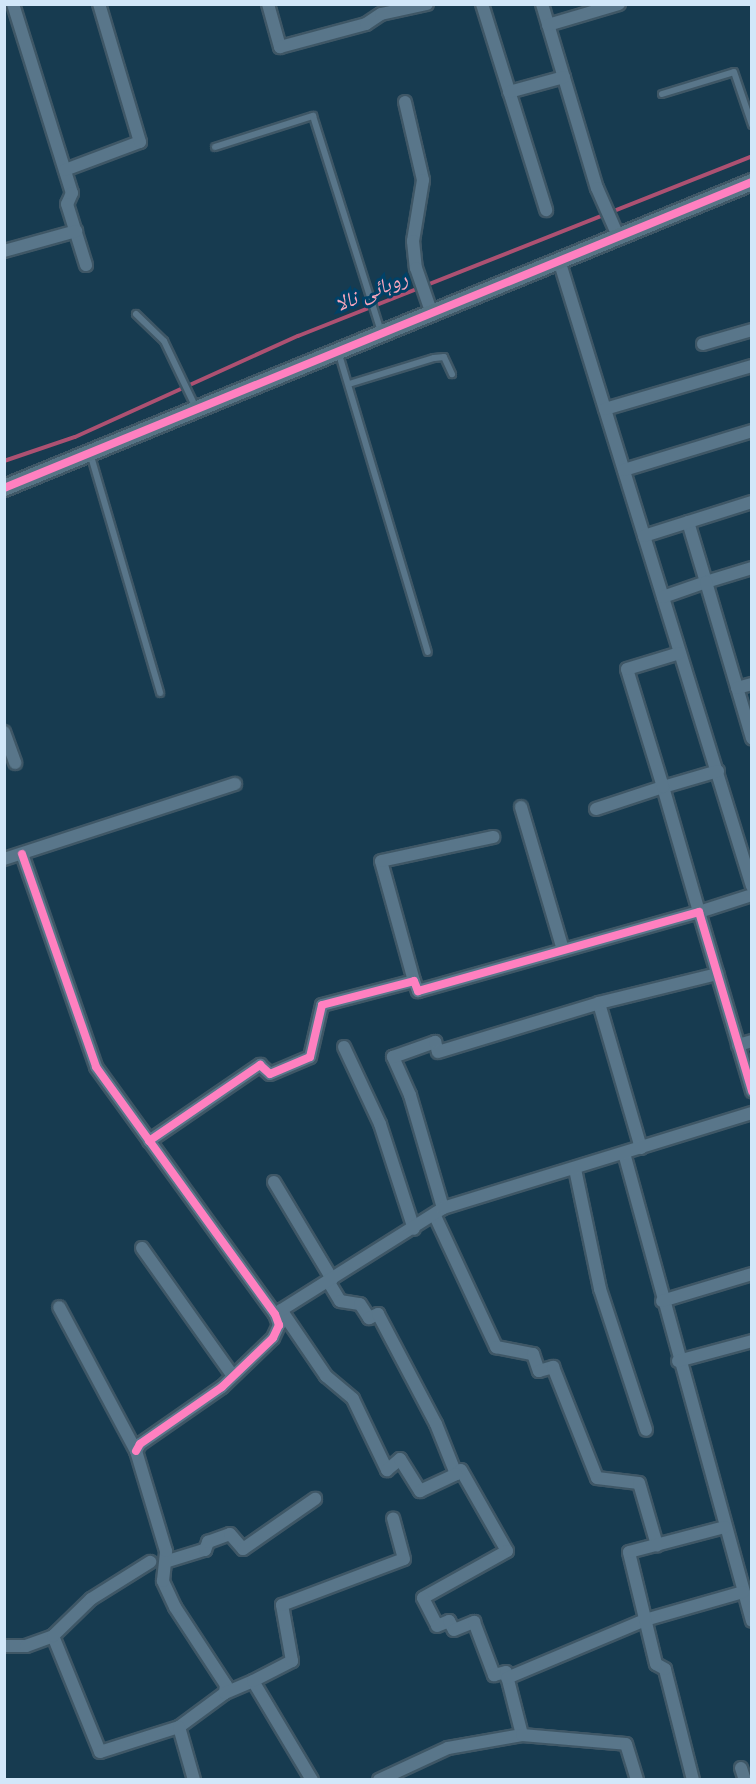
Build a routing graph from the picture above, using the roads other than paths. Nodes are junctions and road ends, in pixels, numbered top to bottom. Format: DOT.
graph roads {
  1 [pos="13,4"];
  2 [pos="99,4"];
  3 [pos="268,4"];
  4 [pos="427,4"];
  5 [pos="482,4"];
  6 [pos="542,4"];
  7 [pos="619,4"];
  8 [pos="548,25"];
  9 [pos="564,77"];
  10 [pos="509,92"];
  11 [pos="662,94"];
  12 [pos="405,102"];
  13 [pos="752,125"];
  14 [pos="215,147"];
  15 [pos="65,170"];
  16 [pos="752,182"];
  17 [pos="546,210"];
  18 [pos="76,231"];
  19 [pos="617,234"];
  20 [pos="4,251"];
  21 [pos="559,260"];
  22 [pos="86,264"];
  23 [pos="428,305"];
  24 [pos="136,314"];
  25 [pos="380,329"];
  26 [pos="752,330"];
  27 [pos="703,344"];
  28 [pos="338,351"];
  29 [pos="752,366"];
  30 [pos="452,374"];
  31 [pos="349,384"];
  32 [pos="195,405"];
  33 [pos="605,409"];
  34 [pos="752,431"];
  35 [pos="90,453"];
  36 [pos="624,470"];
  37 [pos="4,488"];
  38 [pos="752,502"];
  39 [pos="688,522"];
  40 [pos="644,536"];
  41 [pos="752,568"];
  42 [pos="706,582"];
  43 [pos="663,597"];
  44 [pos="428,652"];
  45 [pos="680,653"];
  46 [pos="752,684"];
  47 [pos="737,688"];
  48 [pos="160,693"];
  49 [pos="4,732"];
  50 [pos="752,738"];
  51 [pos="15,763"];
  52 [pos="718,771"];
  53 [pos="235,784"];
  54 [pos="663,787"];
  55 [pos="521,807"];
  56 [pos="596,809"];
  57 [pos="493,837"];
  58 [pos="22,854"];
  59 [pos="4,859"];
  60 [pos="752,886"];
  61 [pos="752,895"];
  62 [pos="699,912"];
  63 [pos="563,950"];
  64 [pos="717,974"];
  65 [pos="414,981"];
  66 [pos="599,1002"];
  67 [pos="752,1041"];
  68 [pos="738,1045"];
  69 [pos="344,1047"];
  70 [pos="752,1091"];
  71 [pos="752,1113"];
  72 [pos="149,1141"];
  73 [pos="641,1148"];
  74 [pos="624,1153"];
  75 [pos="575,1169"];
  76 [pos="274,1182"];
  77 [pos="439,1212"];
  78 [pos="414,1229"];
  79 [pos="142,1248"];
  80 [pos="752,1274"];
  81 [pos="330,1280"];
  82 [pos="662,1301"];
  83 [pos="58,1307"];
  84 [pos="278,1312"];
  85 [pos="752,1341"];
  86 [pos="678,1361"];
  87 [pos="233,1376"];
  88 [pos="646,1430"];
  89 [pos="136,1451"];
  90 [pos="456,1474"];
  91 [pos="315,1499"];
  92 [pos="393,1518"];
  93 [pos="725,1527"];
  94 [pos="657,1545"];
  95 [pos="168,1561"];
  96 [pos="150,1562"];
  97 [pos="743,1592"];
  98 [pos="645,1620"];
  99 [pos="752,1621"];
  100 [pos="53,1636"];
  101 [pos="4,1646"];
  102 [pos="507,1678"];
  103 [pos="253,1681"];
  104 [pos="225,1693"];
  105 [pos="179,1727"];
  106 [pos="522,1735"];
  107 [pos="194,1779"];
  108 [pos="312,1779"];
  109 [pos="379,1779"];
  110 [pos="637,1779"];
  111 [pos="693,1779"];
  1 -- 15 [label="street"];
  2 -- 15 [label="street"];
  3 -- 4 [label="street"];
  5 -- 10 [label="street"];
  6 -- 8 [label="street"];
  7 -- 8 [label="street"];
  8 -- 9 [label="street"];
  9 -- 10 [label="street"];
  9 -- 19 [label="street"];
  10 -- 17 [label="street"];
  11 -- 13 [label="lane"];
  12 -- 23 [label="street"];
  14 -- 25 [label="lane"];
  15 -- 18 [label="street"];
  16 -- 19 [label="street"];
  18 -- 20 [label="street"];
  18 -- 22 [label="street"];
  19 -- 21 [label="street"];
  21 -- 23 [label="street"];
  21 -- 33 [label="street"];
  23 -- 25 [label="street"];
  24 -- 32 [label="lane"];
  25 -- 28 [label="street"];
  26 -- 27 [label="street"];
  28 -- 31 [label="lane"];
  28 -- 32 [label="street"];
  29 -- 33 [label="street"];
  30 -- 31 [label="lane"];
  31 -- 44 [label="lane"];
  32 -- 35 [label="street"];
  33 -- 36 [label="street"];
  34 -- 36 [label="street"];
  35 -- 37 [label="street"];
  35 -- 48 [label="lane"];
  36 -- 40 [label="street"];
  38 -- 39 [label="street"];
  39 -- 40 [label="street"];
  39 -- 42 [label="street"];
  40 -- 43 [label="street"];
  41 -- 42 [label="street"];
  42 -- 43 [label="street"];
  42 -- 47 [label="street"];
  43 -- 45 [label="street"];
  45 -- 52 [label="street"];
  45 -- 54 [label="street"];
  46 -- 47 [label="street"];
  47 -- 50 [label="street"];
  49 -- 51 [label="street"];
  52 -- 54 [label="street"];
  52 -- 60 [label="street"];
  53 -- 58 [label="street"];
  54 -- 56 [label="street"];
  54 -- 62 [label="street"];
  55 -- 63 [label="street"];
  57 -- 65 [label="street"];
  58 -- 59 [label="street"];
  58 -- 72 [label="street"];
  61 -- 62 [label="street"];
  62 -- 63 [label="street"];
  62 -- 64 [label="street"];
  63 -- 65 [label="street"];
  64 -- 66 [label="street"];
  64 -- 68 [label="street"];
  65 -- 72 [label="street"];
  66 -- 73 [label="street"];
  66 -- 77 [label="street"];
  67 -- 68 [label="street"];
  68 -- 70 [label="street"];
  69 -- 78 [label="street"];
  71 -- 73 [label="street"];
  72 -- 84 [label="street"];
  73 -- 74 [label="street"];
  74 -- 75 [label="street"];
  74 -- 82 [label="street"];
  75 -- 77 [label="street"];
  75 -- 88 [label="street"];
  76 -- 81 [label="street"];
  77 -- 78 [label="street"];
  77 -- 94 [label="street"];
  78 -- 81 [label="street"];
  79 -- 87 [label="street"];
  80 -- 82 [label="street"];
  81 -- 84 [label="street"];
  81 -- 90 [label="street"];
  82 -- 86 [label="street"];
  83 -- 89 [label="street"];
  84 -- 87 [label="street"];
  84 -- 90 [label="street"];
  85 -- 86 [label="street"];
  86 -- 93 [label="street"];
  87 -- 89 [label="street"];
  89 -- 95 [label="street"];
  90 -- 102 [label="street"];
  91 -- 95 [label="street"];
  92 -- 103 [label="street"];
  93 -- 94 [label="street"];
  93 -- 97 [label="street"];
  94 -- 98 [label="street"];
  95 -- 104 [label="street"];
  96 -- 100 [label="street"];
  97 -- 98 [label="street"];
  97 -- 99 [label="street"];
  98 -- 102 [label="street"];
  98 -- 111 [label="street"];
  100 -- 101 [label="street"];
  100 -- 105 [label="street"];
  102 -- 106 [label="street"];
  103 -- 104 [label="street"];
  103 -- 108 [label="street"];
  104 -- 105 [label="street"];
  105 -- 107 [label="street"];
  106 -- 109 [label="street"];
  106 -- 110 [label="street"];
}
